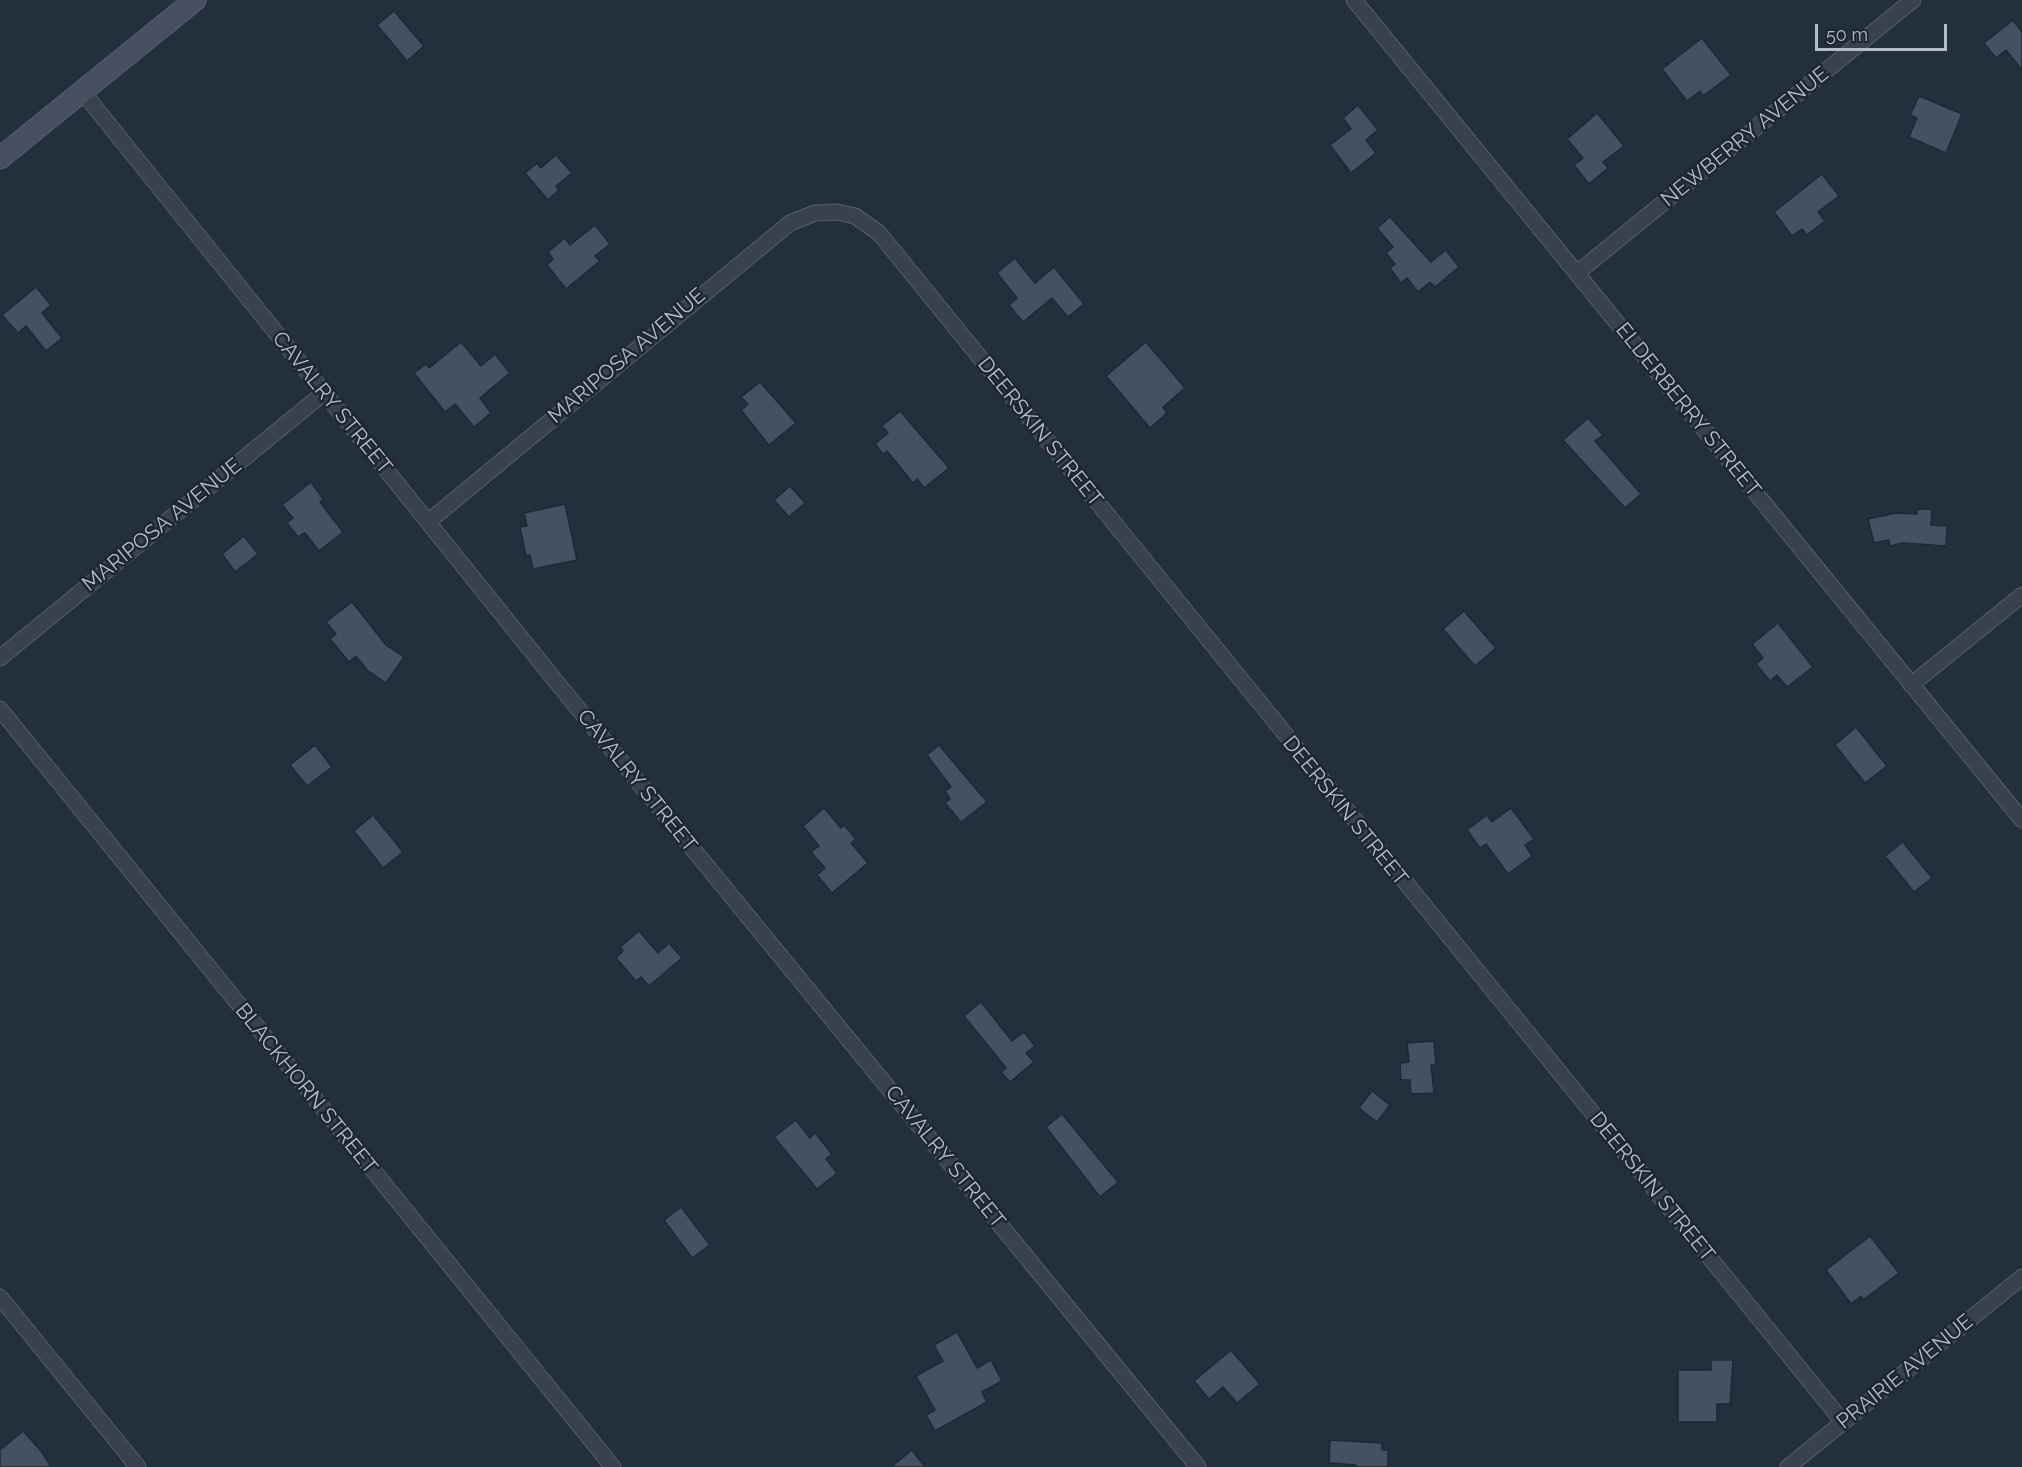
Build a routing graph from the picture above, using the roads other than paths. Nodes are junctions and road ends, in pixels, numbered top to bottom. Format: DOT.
graph roads {
  1 [pos="195,0"];
  2 [pos="1354,0"];
  3 [pos="1913,0"];
  4 [pos="82,91"];
  5 [pos="0,158"];
  6 [pos="837,212"];
  7 [pos="1577,273"];
  8 [pos="325,392"];
  9 [pos="428,522"];
  10 [pos="2022,595"];
  11 [pos="0,658"];
  12 [pos="1911,685"];
  13 [pos="0,709"];
  14 [pos="2022,820"];
  15 [pos="2022,1277"];
  16 [pos="0,1297"];
  17 [pos="1843,1422"];
  18 [pos="138,1467"];
  19 [pos="613,1467"];
  20 [pos="1198,1467"];
  21 [pos="1788,1467"];
  1 -- 4 [label="main road"];
  2 -- 7 [label="street, ELDERBERRY STREET"];
  3 -- 7 [label="street, NEWBERRY AVENUE"];
  4 -- 5 [label="main road"];
  4 -- 8 [label="street, CAVALRY STREET"];
  6 -- 9 [label="street, MARIPOSA AVENUE"];
  6 -- 17 [label="street, DEERSKIN STREET"];
  7 -- 12 [label="street, ELDERBERRY STREET"];
  8 -- 9 [label="street, CAVALRY STREET"];
  8 -- 11 [label="street, MARIPOSA AVENUE"];
  9 -- 20 [label="street, CAVALRY STREET"];
  10 -- 12 [label="street"];
  12 -- 14 [label="street, ELDERBERRY STREET"];
  13 -- 19 [label="street, BLACKHORN STREET"];
  15 -- 17 [label="street, PRAIRIE AVENUE"];
  16 -- 18 [label="street"];
  17 -- 21 [label="street, PRAIRIE AVENUE"];
}
